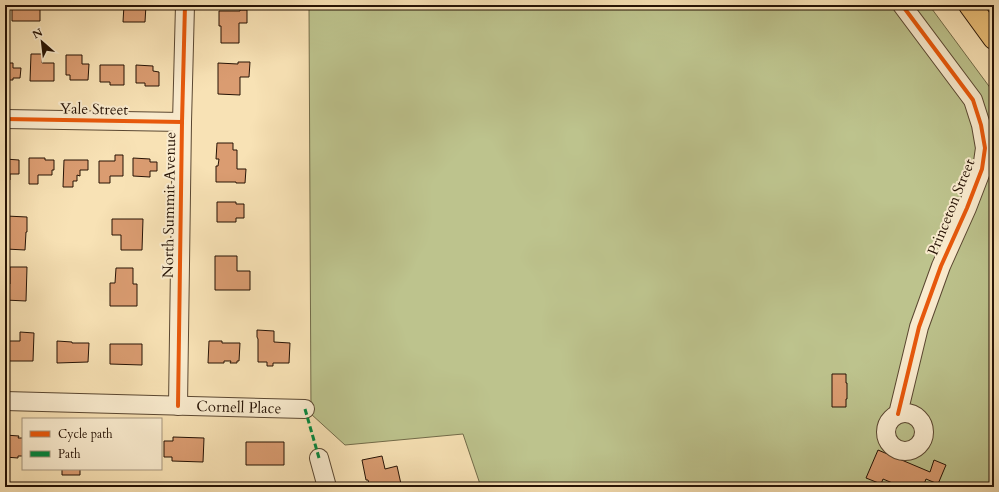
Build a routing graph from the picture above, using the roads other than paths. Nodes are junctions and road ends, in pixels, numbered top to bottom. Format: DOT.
graph roads {
  1 [pos="185,5"];
  2 [pos="902,5"];
  3 [pos="970,5"];
  4 [pos="994,38"];
  5 [pos="5,119"];
  6 [pos="182,122"];
  7 [pos="5,401"];
  8 [pos="178,406"];
  9 [pos="305,409"];
  10 [pos="898,414"];
  11 [pos="319,458"];
  12 [pos="327,487"];
  1 -- 6 [label="street, North Summit Avenue"];
  2 -- 10 [label="street, Princeton Street"];
  3 -- 4 [label="highway"];
  5 -- 6 [label="street, Yale Street"];
  6 -- 8 [label="street, North Summit Avenue"];
  7 -- 8 [label="street, Cornell Place"];
  8 -- 9 [label="street, Cornell Place"];
  11 -- 12 [label="street"];
}
